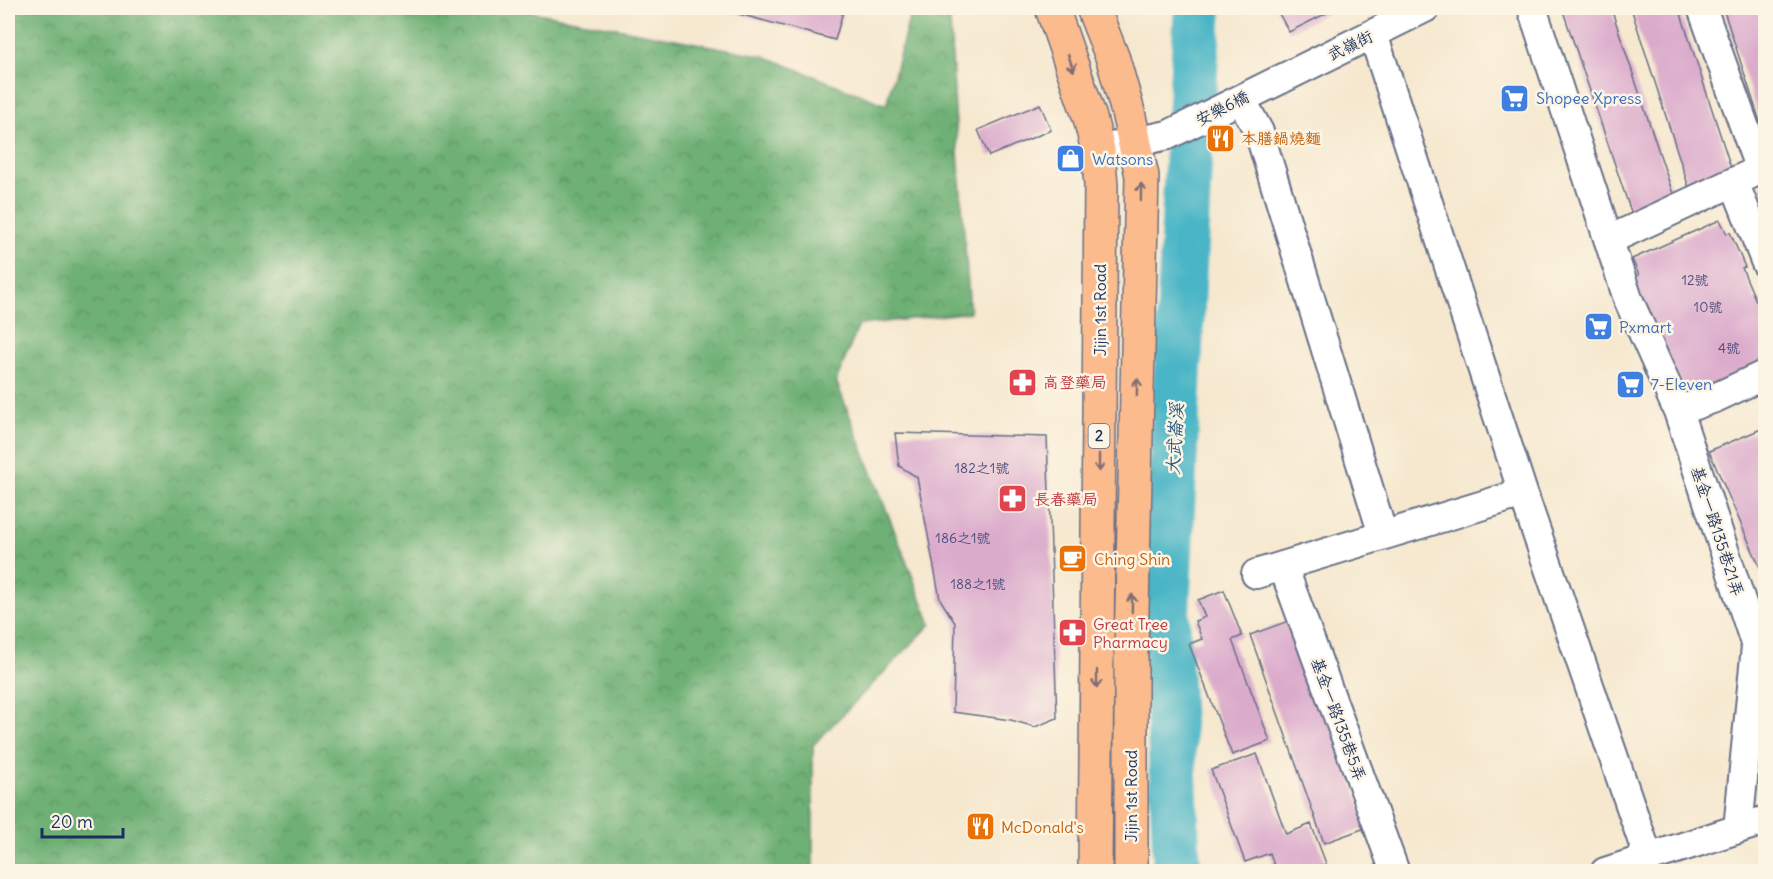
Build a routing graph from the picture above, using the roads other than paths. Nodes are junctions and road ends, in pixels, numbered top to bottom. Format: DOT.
graph roads {
  1 [pos="1052,8"];
  2 [pos="1093,8"];
  3 [pos="1425,8"];
  4 [pos="1532,8"];
  5 [pos="1702,8"];
  6 [pos="1373,34"];
  7 [pos="1275,81"];
  8 [pos="1241,99"];
  9 [pos="1134,142"];
  10 [pos="1098,150"];
  11 [pos="1763,169"];
  12 [pos="1734,182"];
  13 [pos="1609,240"];
  14 [pos="1766,264"];
  15 [pos="1766,374"];
  16 [pos="1678,411"];
  17 [pos="1523,493"];
  18 [pos="1383,535"];
  19 [pos="1283,566"];
  20 [pos="1256,574"];
  21 [pos="1766,820"];
  22 [pos="1738,829"];
  23 [pos="1648,857"];
  24 [pos="1095,872"];
  25 [pos="1131,872"];
  26 [pos="1395,872"];
  27 [pos="1605,872"];
  1 -- 10 [label="main road, Jijin 1st Road / 2, one-way"];
  2 -- 9 [label="main road, Jijin 1st Road"];
  3 -- 6 [label="street, 武嶺街"];
  4 -- 13 [label="street, 基金一路135巷21弄"];
  5 -- 11 [label="street"];
  6 -- 7 [label="street, 武嶺街"];
  6 -- 17 [label="street"];
  7 -- 8 [label="street, 安樂6橋"];
  8 -- 9 [label="street, 安樂6橋"];
  8 -- 18 [label="street"];
  9 -- 10 [label="street"];
  25 -- 9 [label="main road, Jijin 1st Road, one-way"];
  10 -- 24 [label="main road, Jijin 1st Road / 2, one-way"];
  11 -- 12 [label="street"];
  12 -- 13 [label="street"];
  12 -- 14 [label="street"];
  13 -- 16 [label="street, 基金一路135巷21弄"];
  15 -- 16 [label="street"];
  16 -- 22 [label="street, 基金一路135巷21弄"];
  17 -- 18 [label="street"];
  17 -- 23 [label="street"];
  18 -- 19 [label="street"];
  19 -- 20 [label="street"];
  19 -- 26 [label="street, 基金一路135巷5弄"];
  21 -- 22 [label="street"];
  22 -- 23 [label="street"];
  23 -- 27 [label="street"];
}
